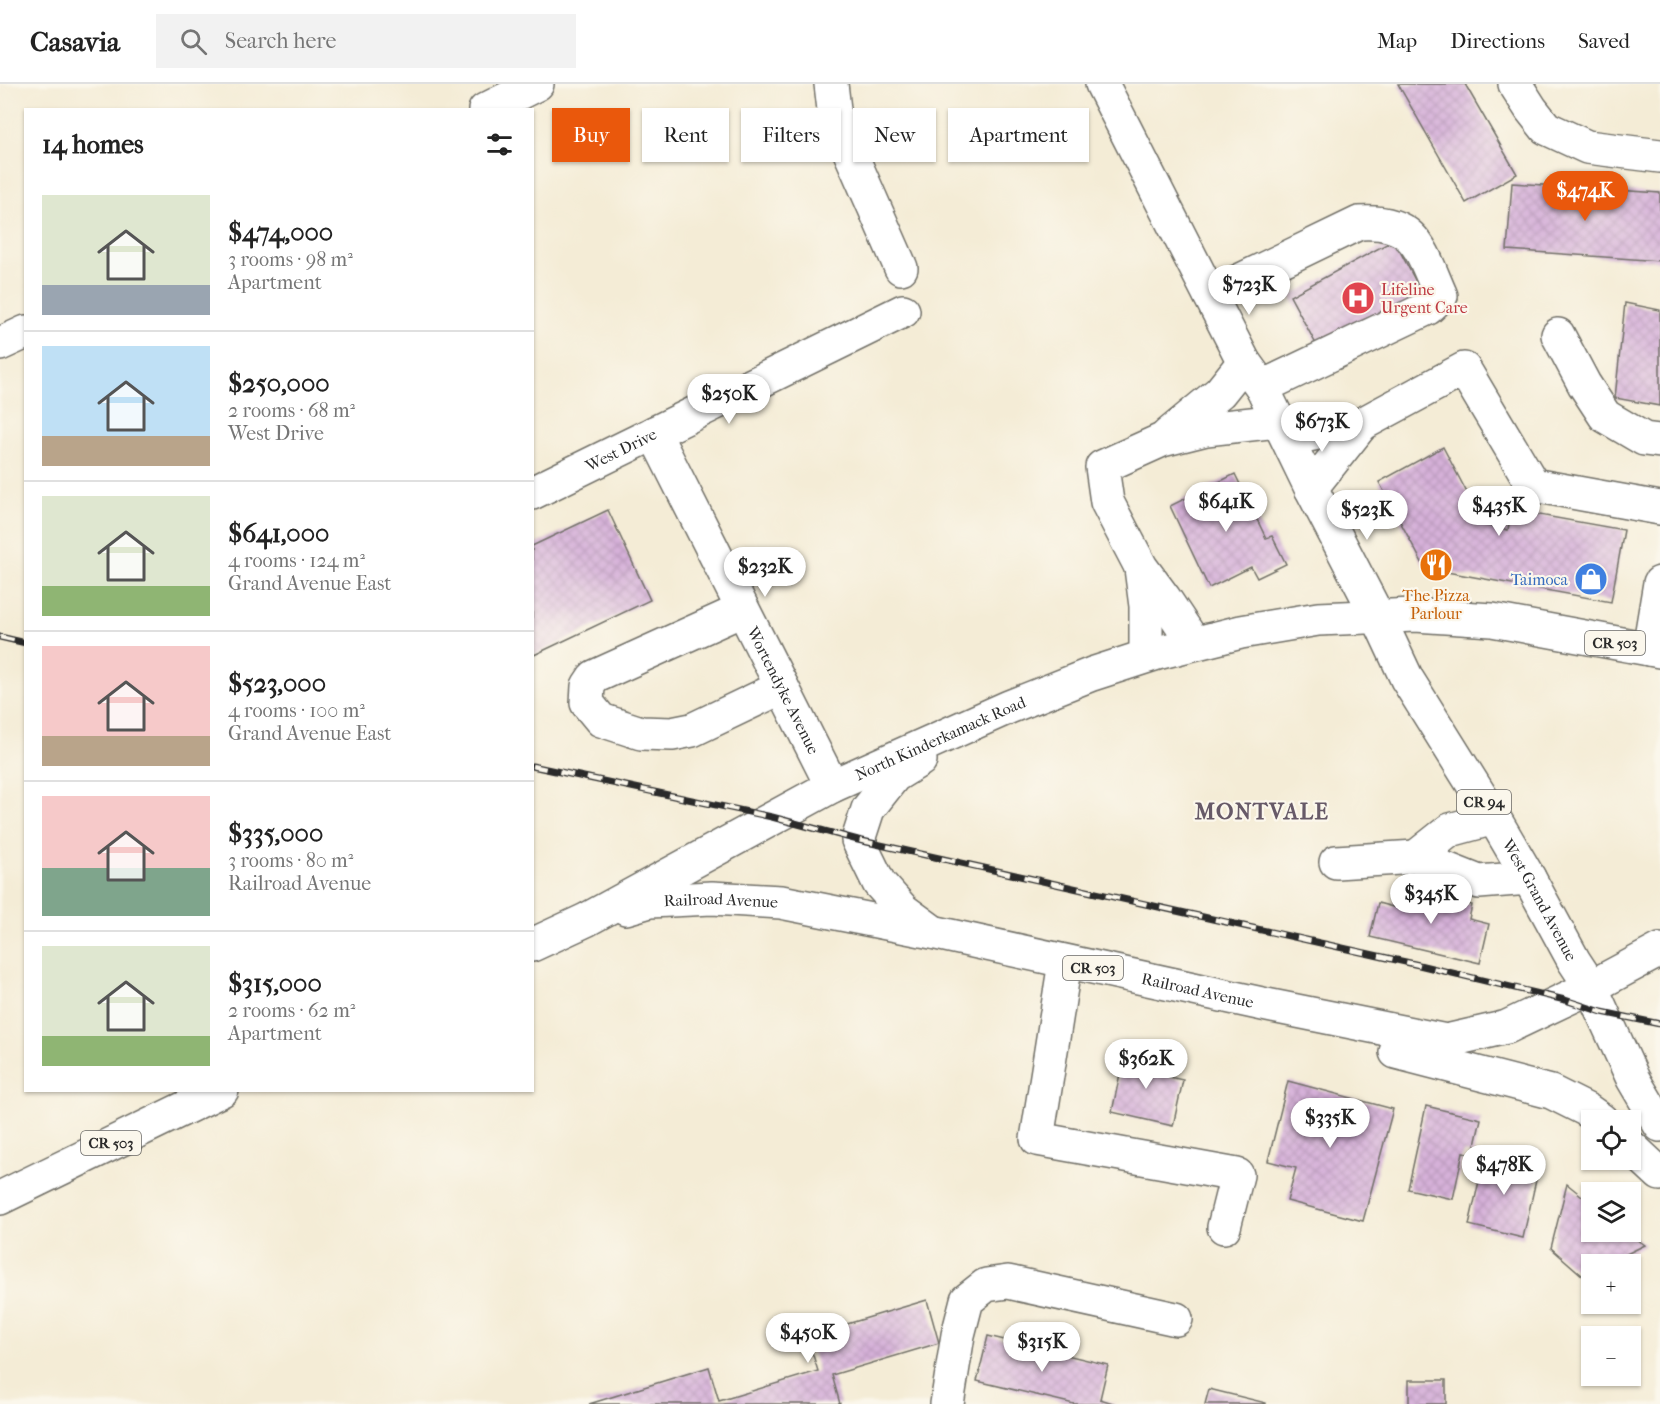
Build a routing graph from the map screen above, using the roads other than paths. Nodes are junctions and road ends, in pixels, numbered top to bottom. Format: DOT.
graph roads {
  1 [pos="537,84"];
  2 [pos="831,84"];
  3 [pos="1102,84"];
  4 [pos="1515,84"];
  5 [pos="489,108"];
  6 [pos="1660,156"];
  7 [pos="901,268"];
  8 [pos="1210,294"];
  9 [pos="903,311"];
  10 [pos="24,333"];
  11 [pos="1558,335"];
  12 [pos="0,344"];
  13 [pos="1253,374"];
  14 [pos="1362,424"];
  15 [pos="1283,430"];
  16 [pos="654,433"];
  17 [pos="1162,440"];
  18 [pos="1660,441"];
  19 [pos="1311,488"];
  20 [pos="534,492"];
  21 [pos="1660,508"];
  22 [pos="1141,567"];
  23 [pos="1660,583"];
  24 [pos="742,610"];
  25 [pos="1378,617"];
  26 [pos="1194,643"];
  27 [pos="1654,650"];
  28 [pos="1146,656"];
  29 [pos="782,687"];
  30 [pos="1009,707"];
  31 [pos="832,786"];
  32 [pos="1494,818"];
  33 [pos="858,840"];
  34 [pos="1416,857"];
  35 [pos="1336,862"];
  36 [pos="1529,878"];
  37 [pos="586,920"];
  38 [pos="932,932"];
  39 [pos="534,944"];
  40 [pos="1660,950"];
  41 [pos="1065,962"];
  42 [pos="1591,987"];
  43 [pos="1349,1022"];
  44 [pos="218,1092"];
  45 [pos="1587,1110"];
  46 [pos="1660,1125"];
  47 [pos="1641,1156"];
  48 [pos="1660,1174"];
  49 [pos="0,1198"];
  50 [pos="1224,1227"];
  51 [pos="1176,1319"];
  52 [pos="947,1404"];
  1 -- 5 [label="main road"];
  2 -- 7 [label="main road"];
  3 -- 8 [label="main road, CR 94"];
  4 -- 6 [label="main road"];
  8 -- 13 [label="main road, CR 94"];
  8 -- 13 [label="main road"];
  9 -- 16 [label="main road, West Drive"];
  10 -- 12 [label="main road"];
  11 -- 18 [label="main road"];
  13 -- 15 [label="main road, CR 94"];
  13 -- 17 [label="main road"];
  14 -- 15 [label="main road"];
  14 -- 19 [label="main road"];
  14 -- 21 [label="main road"];
  15 -- 17 [label="main road"];
  15 -- 19 [label="main road, CR 94"];
  16 -- 20 [label="main road, West Drive"];
  16 -- 24 [label="main road, Wortendyke Avenue"];
  17 -- 22 [label="main road"];
  19 -- 25 [label="main road, CR 94"];
  22 -- 26 [label="main road"];
  22 -- 28 [label="main road"];
  23 -- 27 [label="main road"];
  24 -- 29 [label="main road, Wortendyke Avenue"];
  24 -- 29 [label="main road"];
  25 -- 26 [label="main road, North Kinderkamack Road / CR 503"];
  25 -- 27 [label="main road, CR 503"];
  25 -- 32 [label="main road, West Grand Avenue / CR 94"];
  26 -- 28 [label="main road, North Kinderkamack Road / CR 503"];
  28 -- 30 [label="main road, North Kinderkamack Road / CR 503"];
  29 -- 31 [label="main road, Wortendyke Avenue"];
  30 -- 31 [label="main road, North Kinderkamack Road / CR 503"];
  30 -- 33 [label="main road"];
  31 -- 33 [label="main road, Wortendyke Avenue"];
  31 -- 37 [label="main road, North Kinderkamack Road / CR 503"];
  32 -- 34 [label="main road"];
  32 -- 36 [label="main road, West Grand Avenue / CR 94"];
  33 -- 38 [label="main road, Wortendyke Avenue"];
  34 -- 35 [label="main road"];
  34 -- 36 [label="main road"];
  36 -- 42 [label="main road, West Grand Avenue / CR 94"];
  37 -- 38 [label="main road, Railroad Avenue / CR 503"];
  37 -- 39 [label="main road, North Kinderkamack Road / CR 503"];
  38 -- 41 [label="main road, Railroad Avenue / CR 503"];
  40 -- 42 [label="main road, CR 503"];
  41 -- 43 [label="main road, Railroad Avenue / CR 503"];
  41 -- 50 [label="main road"];
  42 -- 43 [label="main road, Railroad Avenue / CR 503"];
  42 -- 46 [label="main road, West Grand Avenue / CR 94"];
  43 -- 45 [label="main road"];
  44 -- 49 [label="main road, CR 503"];
  47 -- 48 [label="main road"];
  51 -- 52 [label="main road"];
}
